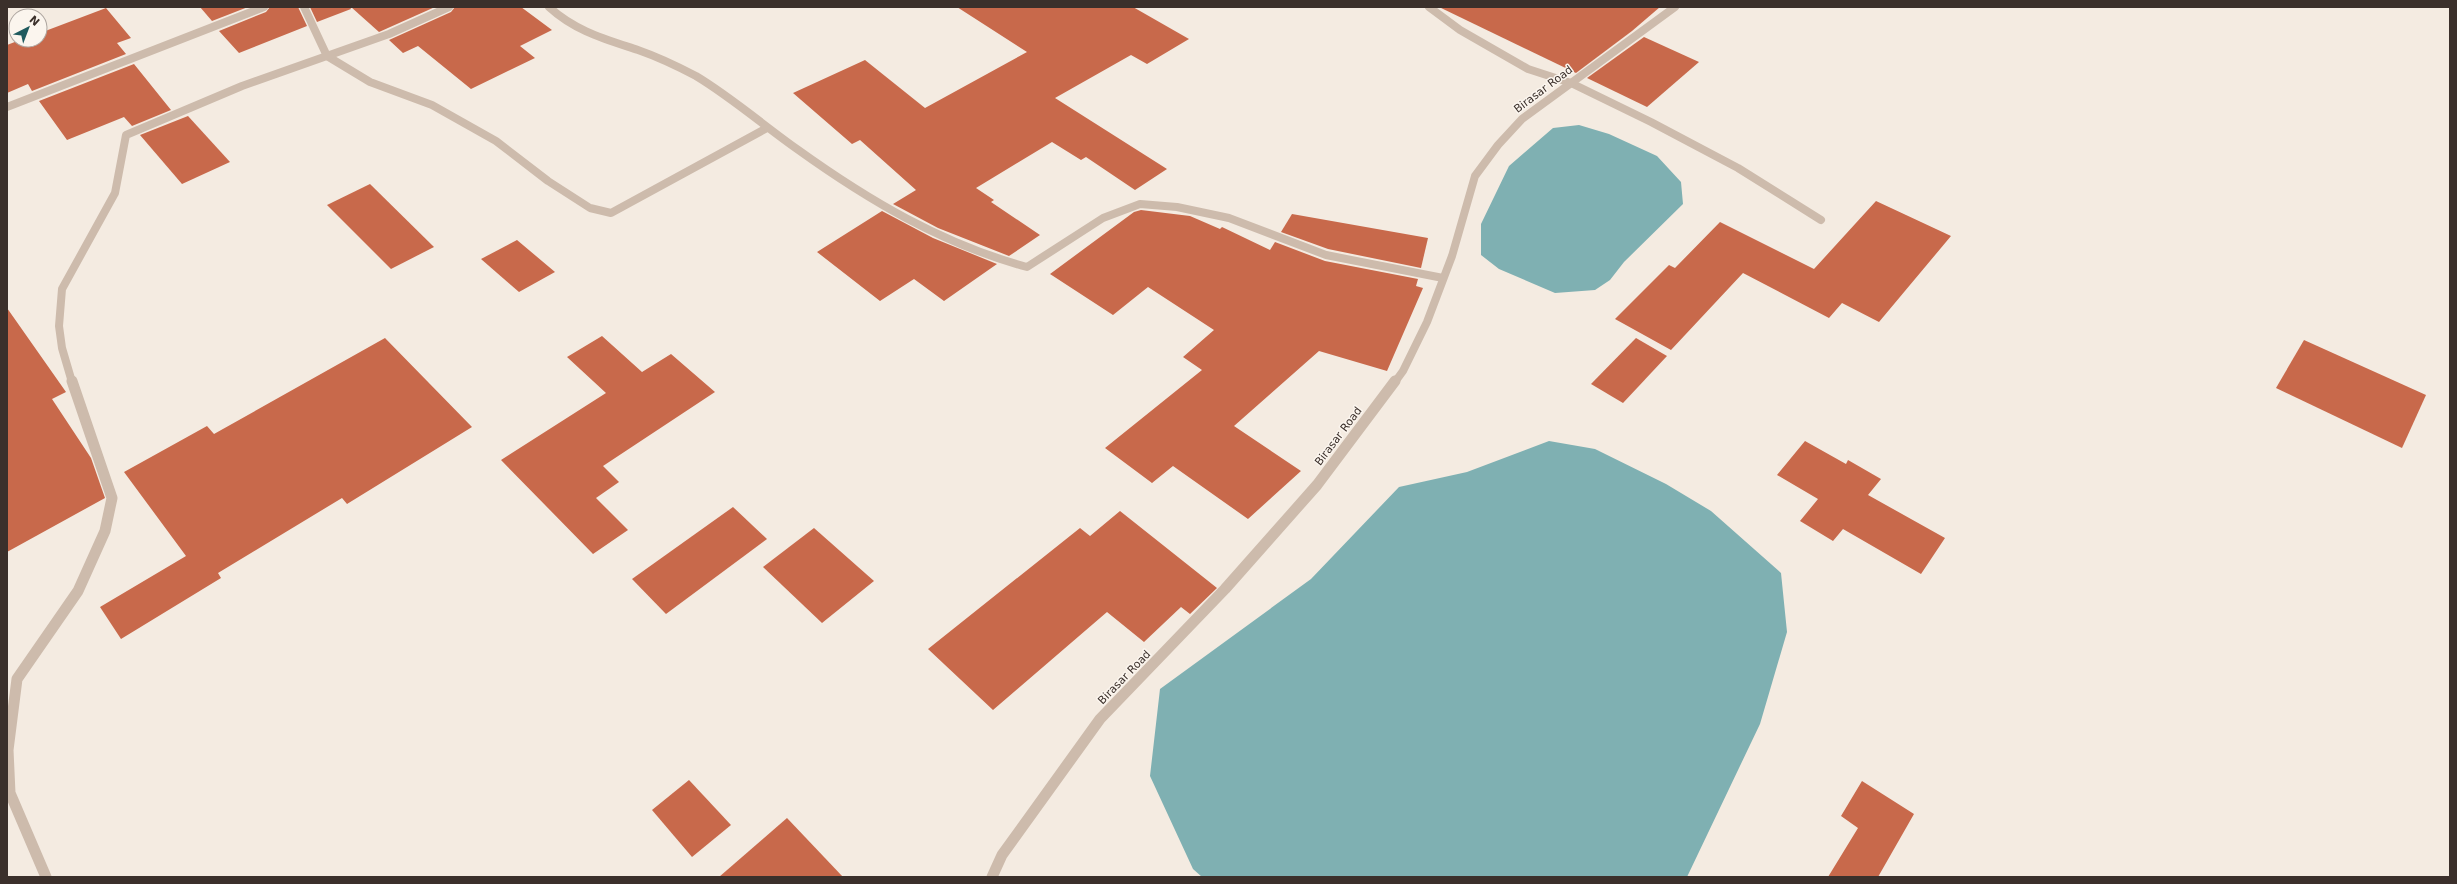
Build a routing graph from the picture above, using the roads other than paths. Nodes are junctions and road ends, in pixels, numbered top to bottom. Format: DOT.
graph roads {
  1 [pos="264,7"];
  2 [pos="304,7"];
  3 [pos="449,7"];
  4 [pos="549,7"];
  5 [pos="1429,7"];
  6 [pos="1675,7"];
  7 [pos="327,56"];
  8 [pos="1571,83"];
  9 [pos="7,107"];
  10 [pos="767,128"];
  11 [pos="1821,220"];
  12 [pos="1443,278"];
  13 [pos="46,877"];
  14 [pos="992,877"];
  1 -- 9 [label="street"];
  2 -- 7 [label="street"];
  3 -- 7 [label="street"];
  4 -- 10 [label="street"];
  5 -- 8 [label="street"];
  6 -- 8 [label="street, Birasar Road"];
  7 -- 10 [label="street"];
  7 -- 13 [label="street"];
  8 -- 11 [label="street"];
  8 -- 12 [label="street, Birasar Road"];
  10 -- 12 [label="street"];
  12 -- 14 [label="street, Birasar Road"];
}
